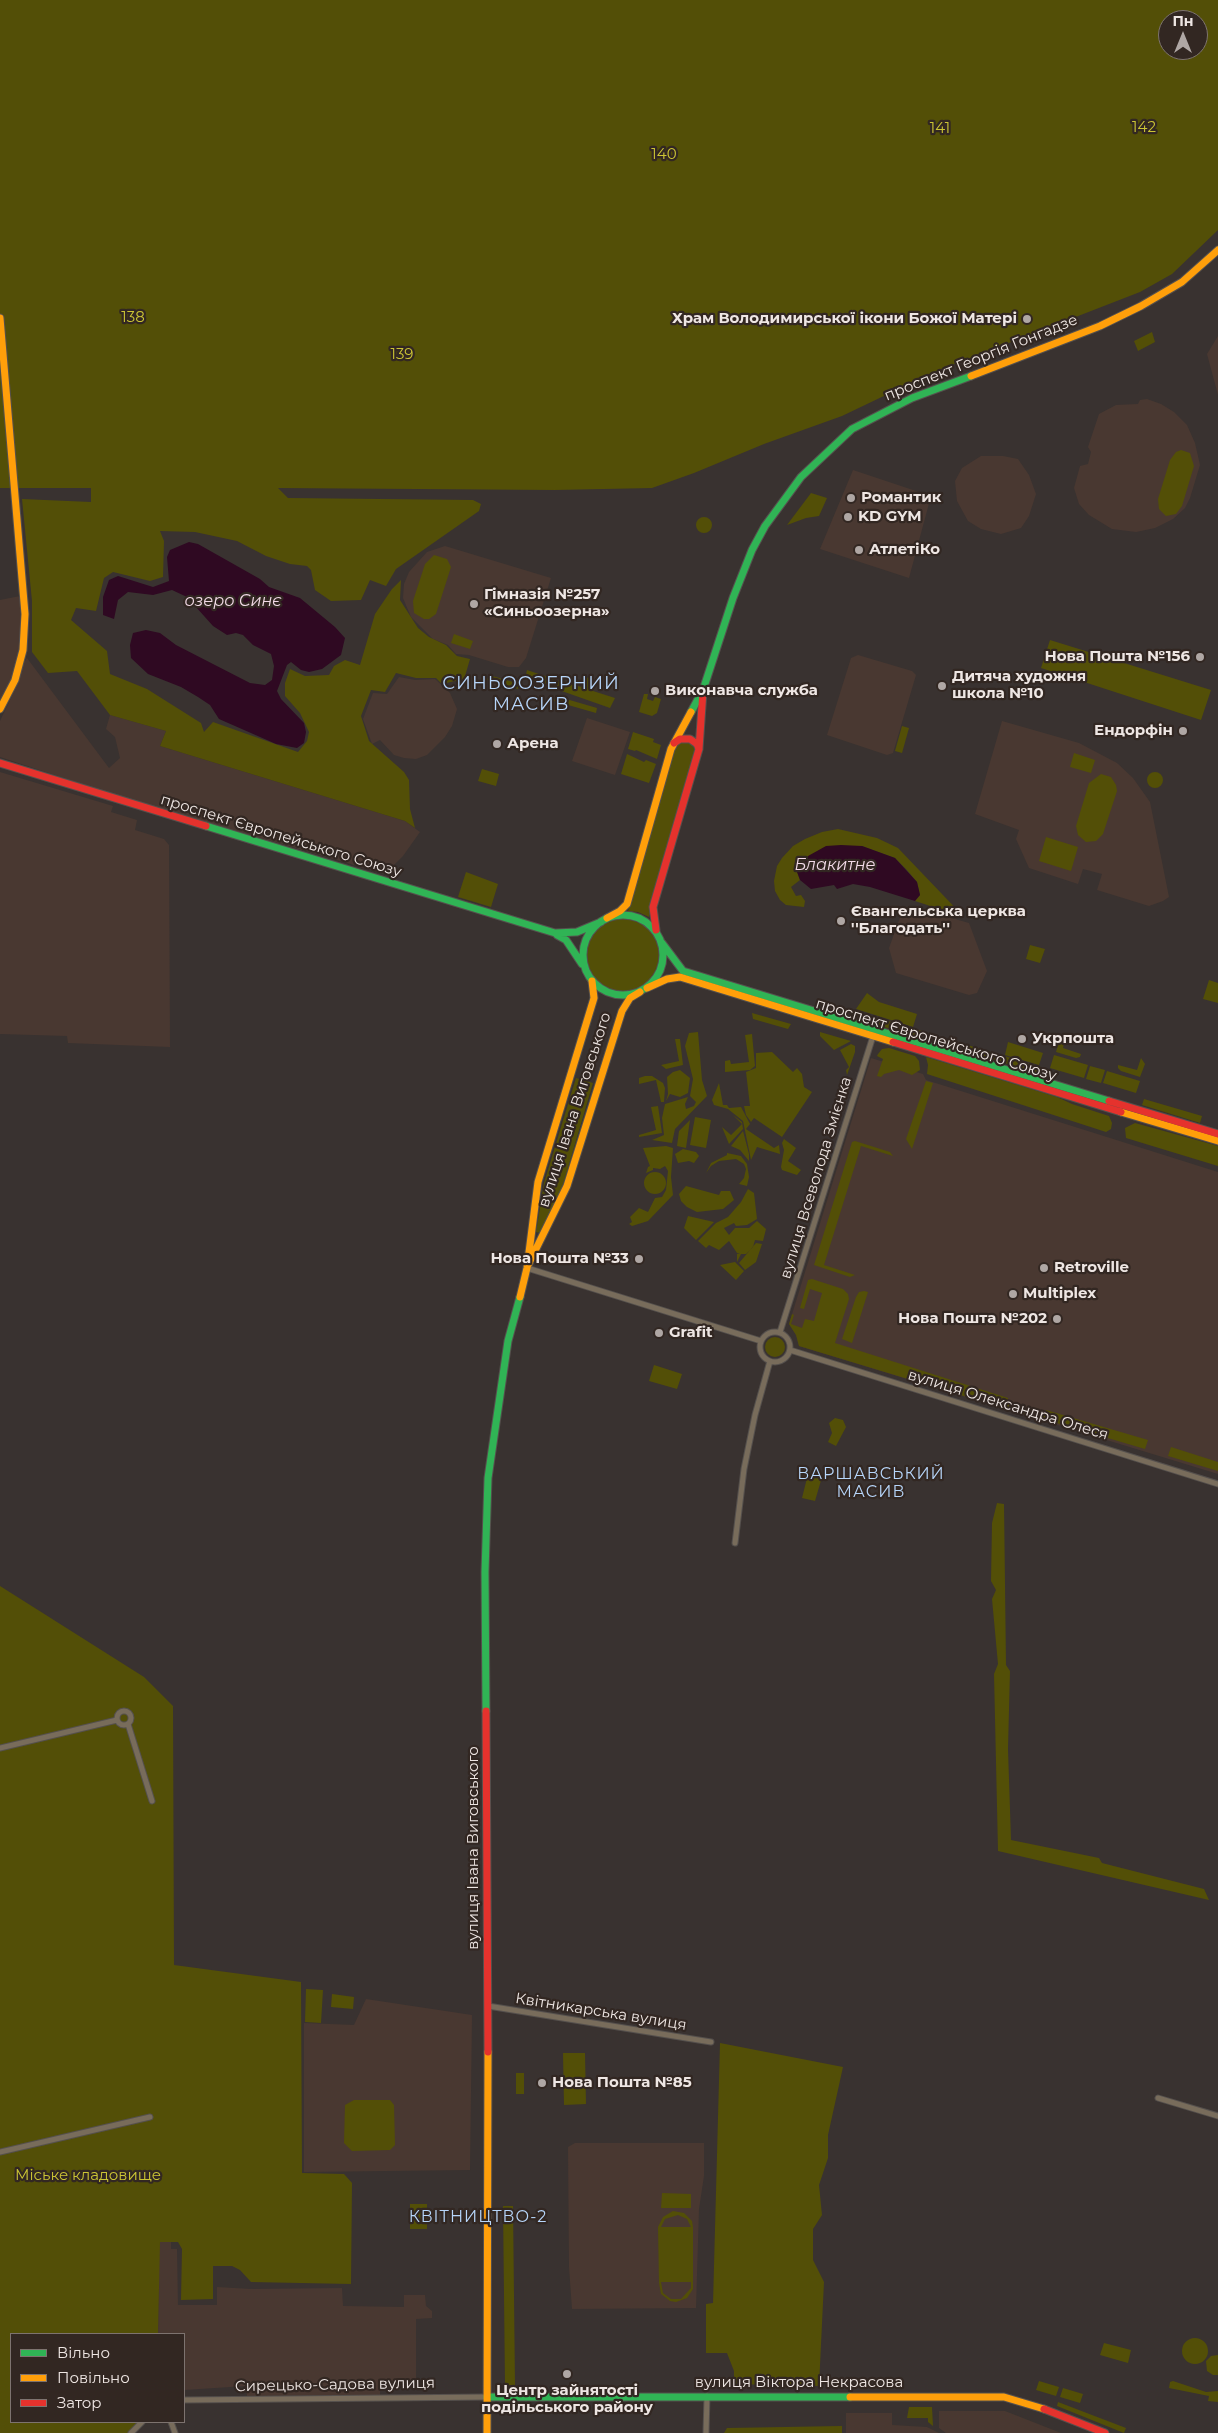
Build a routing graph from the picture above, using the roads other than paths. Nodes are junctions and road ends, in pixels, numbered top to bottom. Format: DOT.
graph roads {
  1 [pos="1218,250"];
  2 [pos="1218,259"];
  3 [pos="1202,265"];
  4 [pos="0,318"];
  5 [pos="703,690"];
  6 [pos="0,709"];
  7 [pos="674,743"];
  8 [pos="699,750"];
  9 [pos="0,763"];
  10 [pos="604,920"];
  11 [pos="555,933"];
  12 [pos="658,935"];
  13 [pos="662,943"];
  14 [pos="585,967"];
  15 [pos="592,981"];
  16 [pos="644,990"];
  17 [pos="874,1033"];
  18 [pos="1218,1134"];
  19 [pos="1218,1141"];
  20 [pos="527,1268"];
  21 [pos="780,1332"];
  22 [pos="761,1341"];
  23 [pos="790,1350"];
  24 [pos="770,1361"];
  25 [pos="1218,1484"];
  26 [pos="735,1543"];
  27 [pos="117,1720"];
  28 [pos="128,1724"];
  29 [pos="0,1748"];
  30 [pos="152,1801"];
  31 [pos="488,2006"];
  32 [pos="710,2042"];
  33 [pos="1158,2098"];
  34 [pos="1218,2116"];
  35 [pos="150,2117"];
  36 [pos="0,2152"];
  37 [pos="488,2396"];
  38 [pos="706,2396"];
  39 [pos="185,2400"];
  40 [pos="141,2423"];
  41 [pos="131,2433"];
  42 [pos="486,2433"];
  43 [pos="706,2433"];
  44 [pos="1105,2433"];
  1 -- 3 [label="main road, проспект Георгія Гонгадзе"];
  2 -- 3 [label="main road, проспект Георгія Гонгадзе"];
  3 -- 5 [label="main road, проспект Георгія Гонгадзе"];
  4 -- 6 [label="main road"];
  5 -- 7 [label="main road, проспект Георгія Гонгадзе"];
  5 -- 8 [label="main road, проспект Георгія Гонгадзе"];
  7 -- 8 [label="main road"];
  7 -- 10 [label="main road, проспект Георгія Гонгадзе"];
  8 -- 12 [label="main road, проспект Георгія Гонгадзе"];
  9 -- 11 [label="main road, проспект Європейського Союзу"];
  10 -- 11 [label="main road, проспект Європейського Союзу"];
  10 -- 12 [label="main road"];
  10 -- 14 [label="main road"];
  11 -- 14 [label="main road, проспект Європейського Союзу"];
  12 -- 13 [label="main road"];
  13 -- 16 [label="main road"];
  13 -- 17 [label="main road, проспект Європейського Союзу"];
  14 -- 15 [label="main road"];
  15 -- 16 [label="main road"];
  15 -- 20 [label="main road, вулиця Івана Виговського"];
  16 -- 17 [label="main road, проспект Європейського Союзу"];
  16 -- 20 [label="main road, вулиця Івана Виговського"];
  17 -- 18 [label="main road, проспект Європейського Союзу"];
  17 -- 19 [label="main road, проспект Європейського Союзу"];
  17 -- 21 [label="street, вулиця Всеволода Змієнка"];
  20 -- 22 [label="street"];
  20 -- 31 [label="main road, вулиця Івана Виговського"];
  21 -- 22 [label="street"];
  21 -- 23 [label="street"];
  22 -- 24 [label="street"];
  23 -- 24 [label="street"];
  23 -- 25 [label="street, вулиця Олександра Олеся"];
  24 -- 26 [label="street"];
  27 -- 28 [label="street"];
  27 -- 28 [label="street"];
  27 -- 29 [label="street"];
  28 -- 30 [label="street"];
  31 -- 32 [label="street, Квітникарська вулиця"];
  31 -- 37 [label="main road, вулиця Івана Виговського"];
  33 -- 34 [label="street"];
  35 -- 36 [label="street"];
  37 -- 38 [label="main road, вулиця Віктора Некрасова"];
  37 -- 39 [label="street, Сирецько-Садова вулиця"];
  37 -- 42 [label="main road, вулиця Івана Виговського"];
  38 -- 43 [label="street"];
  38 -- 44 [label="main road, вулиця Віктора Некрасова"];
  40 -- 41 [label="street"];
}
